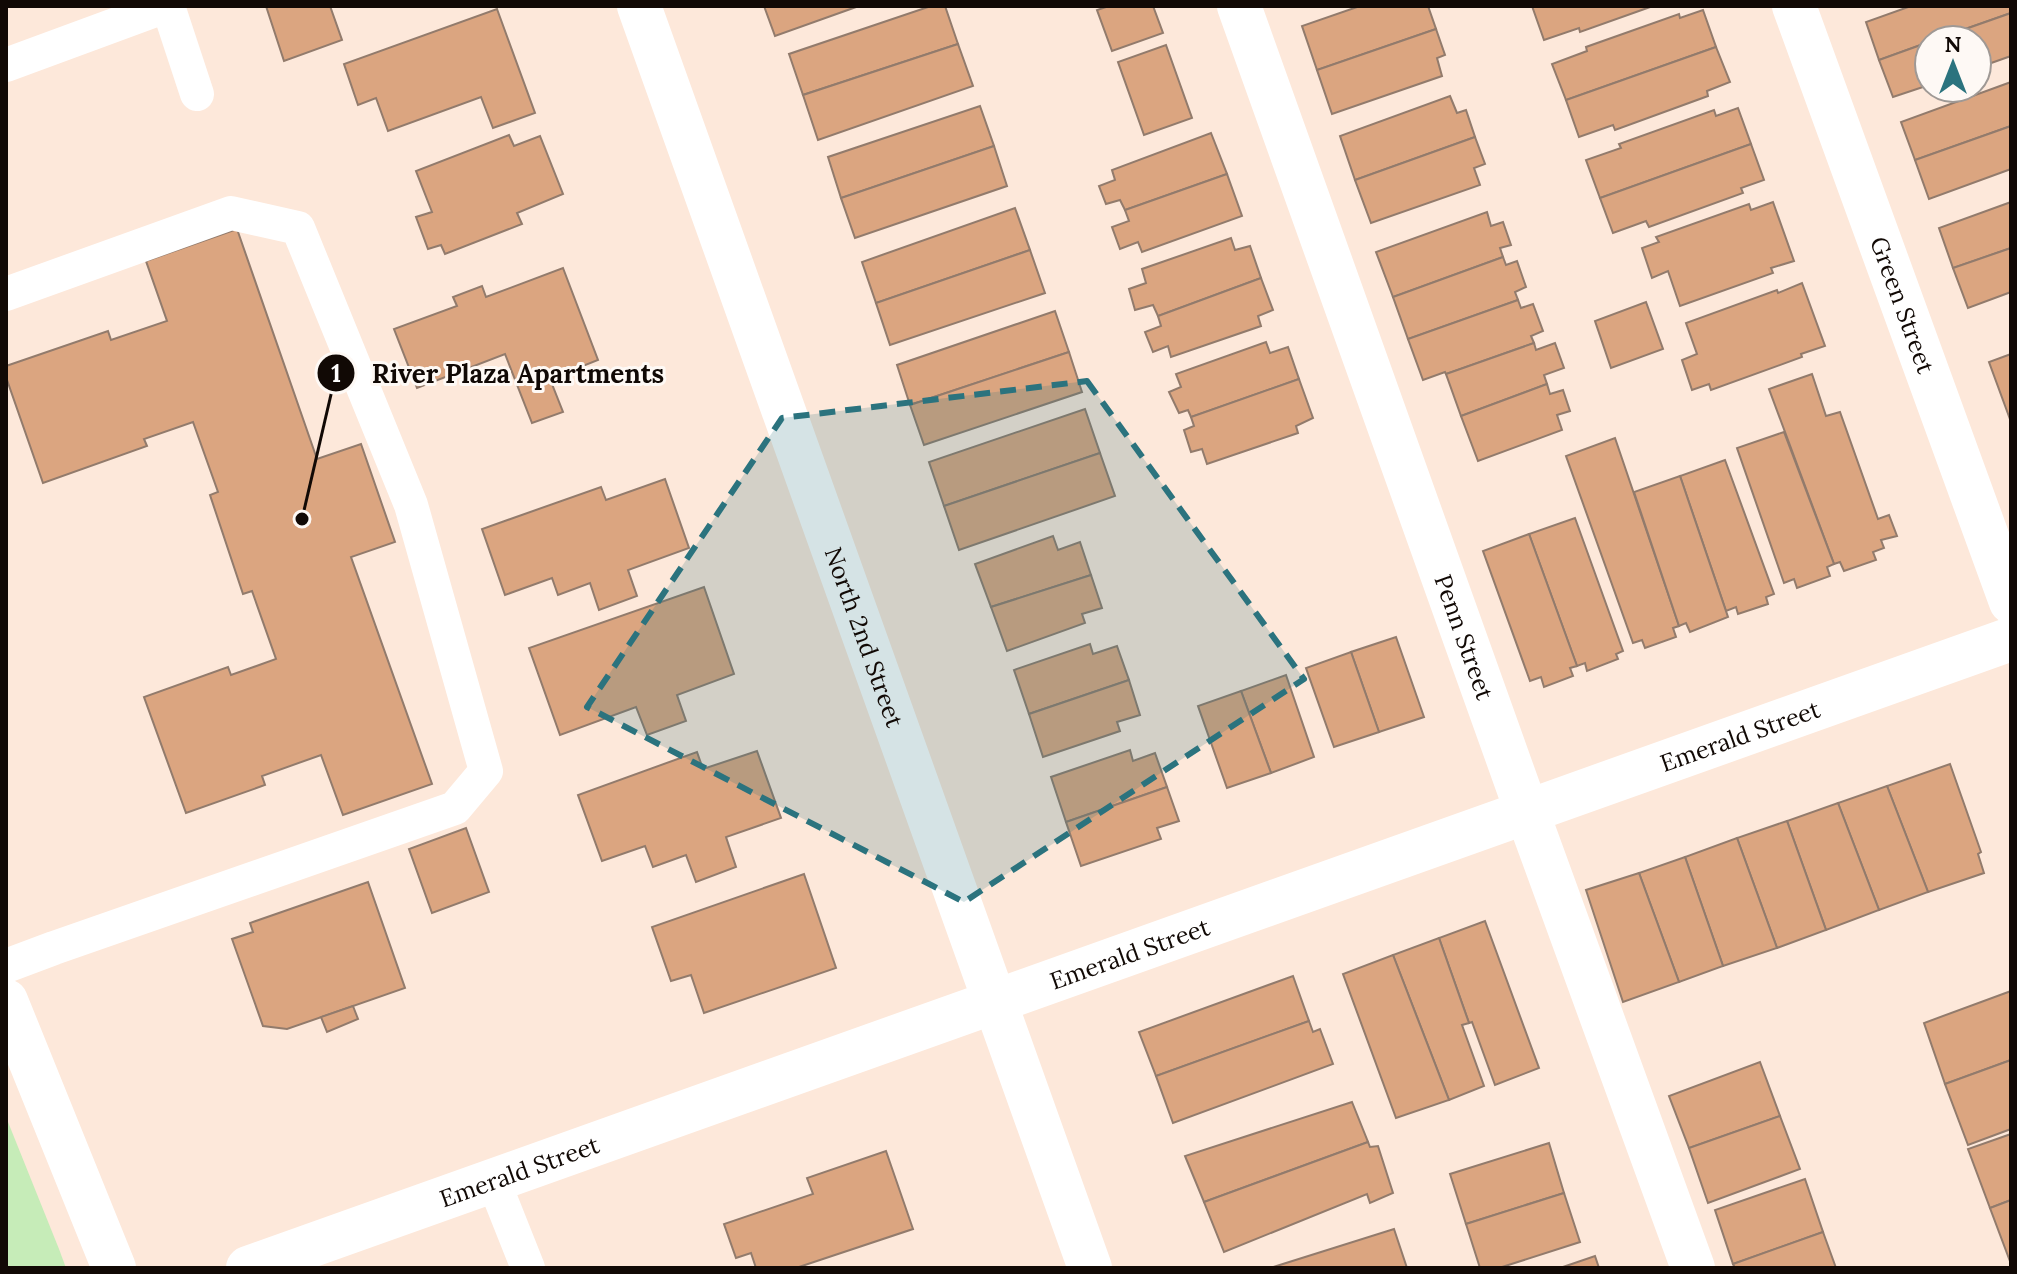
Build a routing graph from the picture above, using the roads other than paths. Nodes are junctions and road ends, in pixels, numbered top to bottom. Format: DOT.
graph roads {
  1 [pos="167,6"];
  2 [pos="639,6"];
  3 [pos="1239,6"];
  4 [pos="1794,6"];
  5 [pos="6,65"];
  6 [pos="197,94"];
  7 [pos="6,294"];
  8 [pos="2011,602"];
  9 [pos="2011,639"];
  10 [pos="1527,812"];
  11 [pos="6,966"];
  12 [pos="6,1001"];
  13 [pos="995,1002"];
  14 [pos="493,1180"];
  15 [pos="114,1268"];
  16 [pos="248,1268"];
  17 [pos="528,1268"];
  18 [pos="1090,1268"];
  19 [pos="1693,1268"];
  1 -- 5 [label="lane"];
  1 -- 6 [label="lane"];
  2 -- 13 [label="street, North 2nd Street"];
  3 -- 10 [label="street, Penn Street"];
  4 -- 8 [label="street, Green Street"];
  7 -- 11 [label="lane"];
  9 -- 10 [label="street, Emerald Street"];
  10 -- 13 [label="street, Emerald Street"];
  10 -- 19 [label="street, Penn Street"];
  12 -- 15 [label="street"];
  13 -- 14 [label="street, Emerald Street"];
  13 -- 18 [label="street, North 2nd Street"];
  14 -- 16 [label="street, Emerald Street"];
  14 -- 17 [label="lane"];
}
